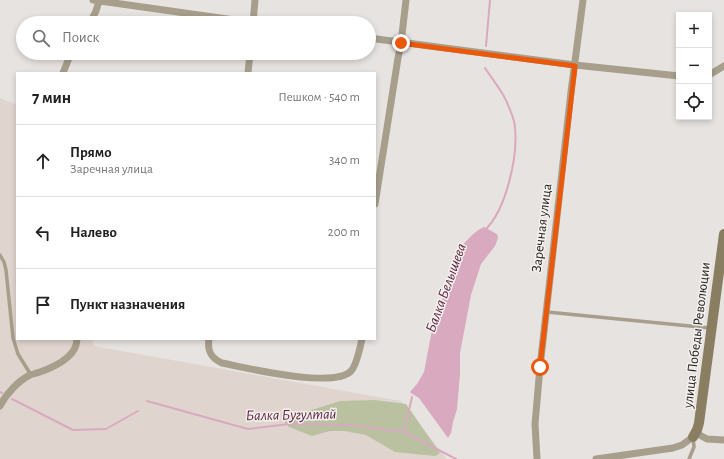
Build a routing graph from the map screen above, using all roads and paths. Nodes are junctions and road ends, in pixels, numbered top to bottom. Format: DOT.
graph roads {
  1 [pos="96,0"];
  2 [pos="255,0"];
  3 [pos="406,0"];
  4 [pos="583,0"];
  5 [pos="92,16"];
  6 [pos="206,16"];
  7 [pos="254,16"];
  8 [pos="376,39"];
  9 [pos="401,43"];
  10 [pos="68,60"];
  11 [pos="249,60"];
  12 [pos="575,66"];
  13 [pos="724,66"];
  14 [pos="63,72"];
  15 [pos="248,72"];
  16 [pos="712,73"];
  17 [pos="676,76"];
  18 [pos="376,198"];
  19 [pos="724,234"];
  20 [pos="0,255"];
  21 [pos="546,312"];
  22 [pos="711,328"];
  23 [pos="76,340"];
  24 [pos="209,340"];
  25 [pos="362,340"];
  26 [pos="31,375"];
  27 [pos="0,406"];
  28 [pos="695,435"];
  29 [pos="724,440"];
  30 [pos="537,459"];
  31 [pos="596,459"];
  32 [pos="689,459"];
  1 -- 5 [label="street"];
  1 -- 6 [label="street"];
  2 -- 7 [label="street"];
  3 -- 9 [label="street"];
  4 -- 12 [label="street, Заречная улица"];
  8 -- 9 [label="street"];
  9 -- 12 [label="street"];
  9 -- 18 [label="street"];
  10 -- 14 [label="street"];
  11 -- 15 [label="street"];
  12 -- 17 [label="street"];
  12 -- 21 [label="street, Заречная улица"];
  13 -- 16 [label="street"];
  19 -- 22 [label="street, улица Победы Революции"];
  20 -- 26 [label="lane"];
  21 -- 22 [label="lane"];
  21 -- 30 [label="street, Заречная улица"];
  22 -- 28 [label="street, улица Победы Революции"];
  23 -- 26 [label="street"];
  24 -- 25 [label="street"];
  26 -- 27 [label="street"];
  28 -- 29 [label="street"];
  28 -- 31 [label="street"];
  28 -- 32 [label="lane"];
}
